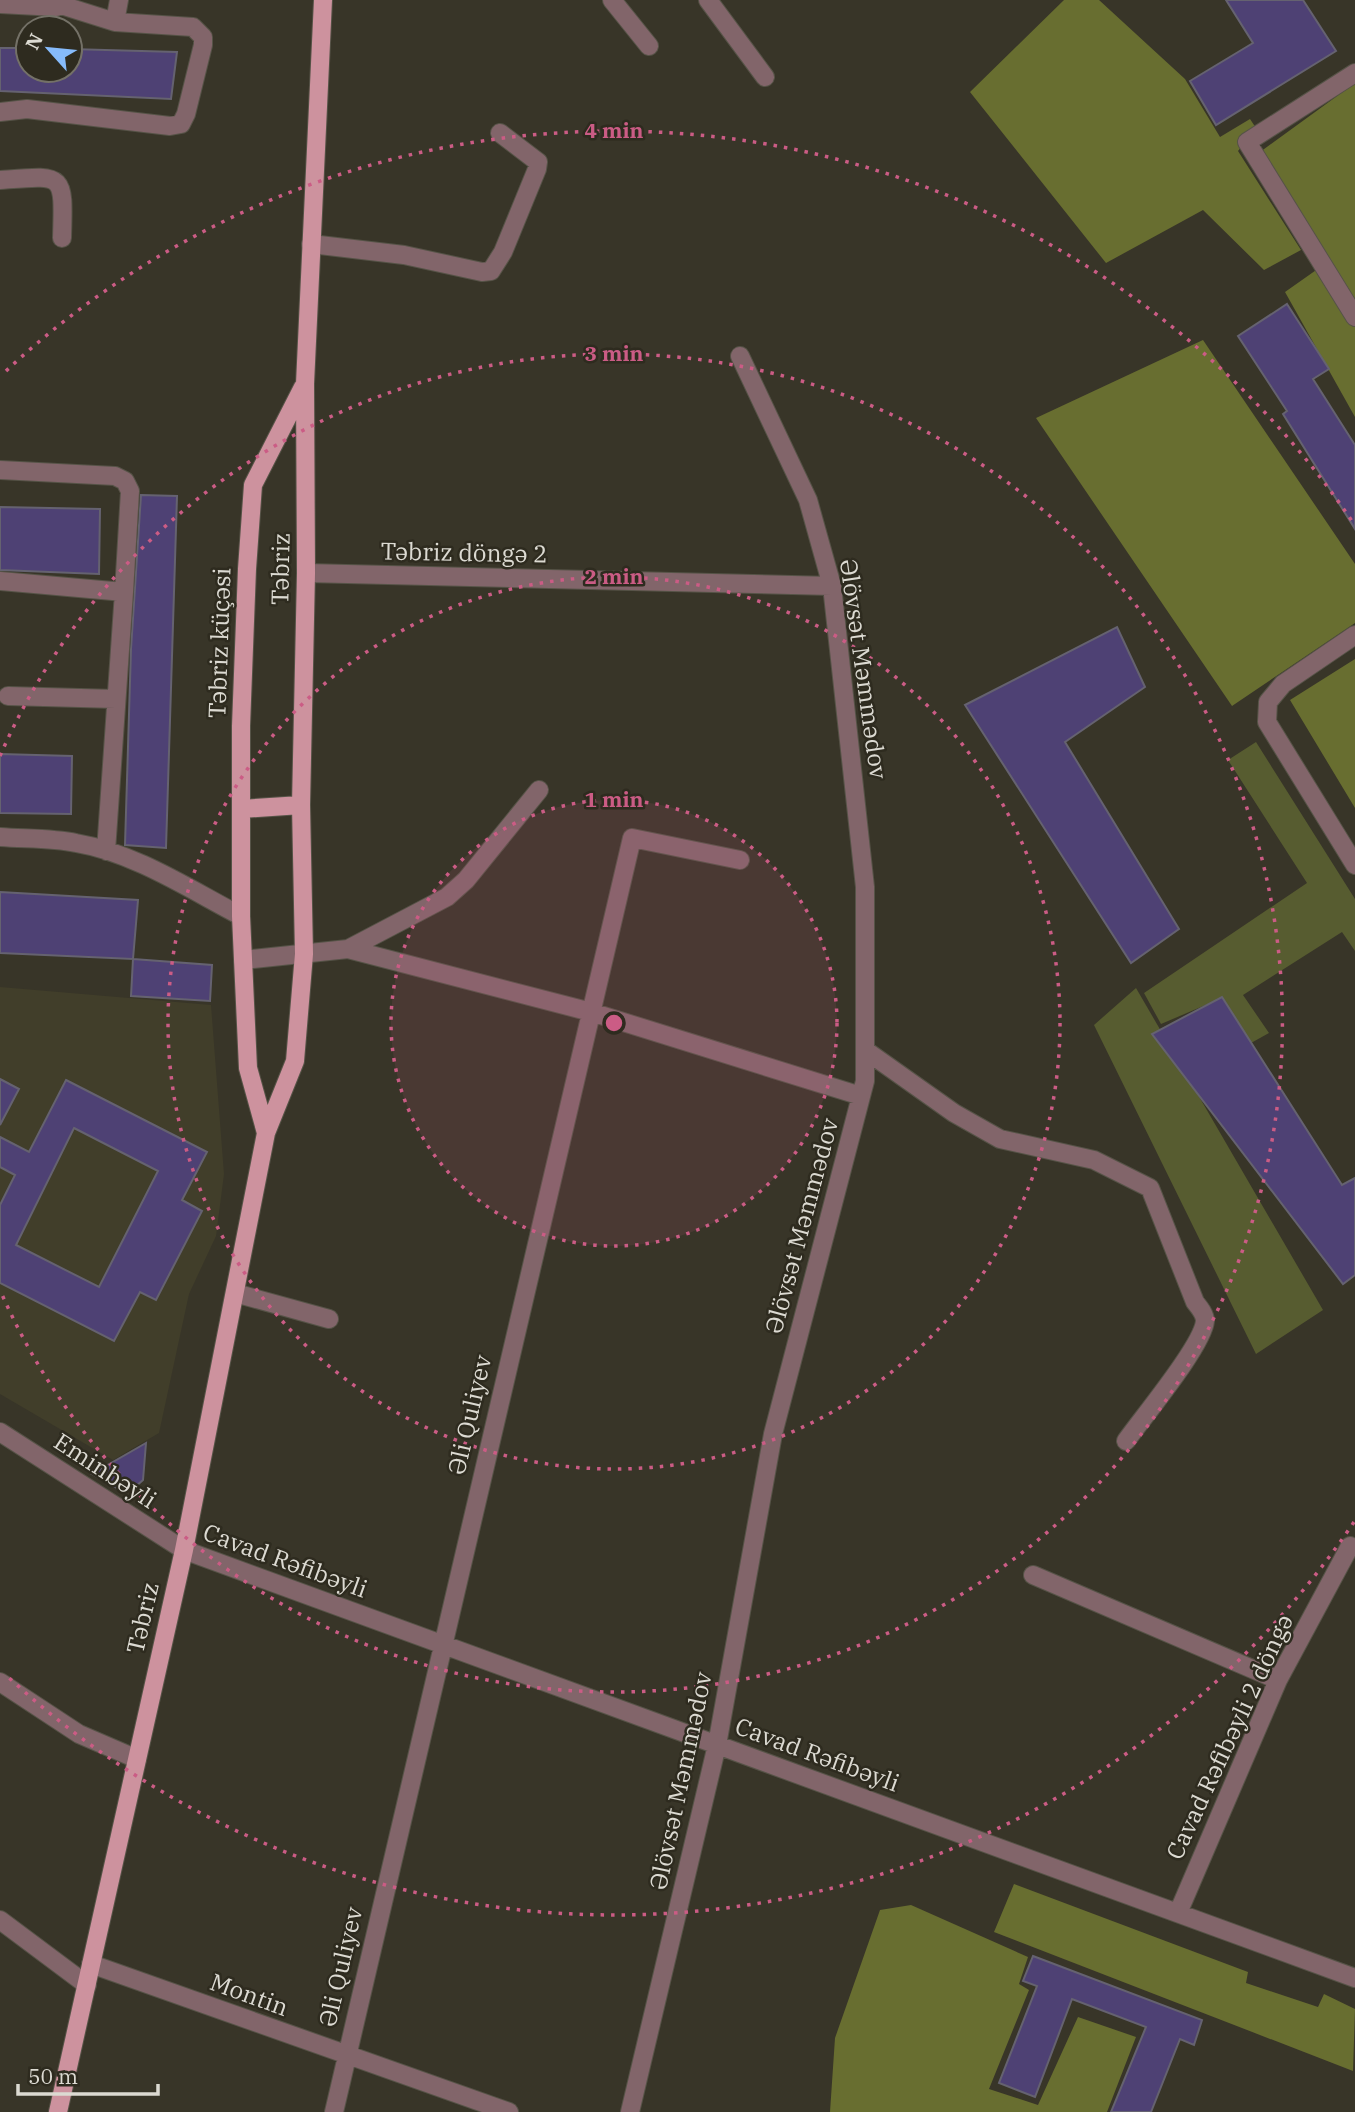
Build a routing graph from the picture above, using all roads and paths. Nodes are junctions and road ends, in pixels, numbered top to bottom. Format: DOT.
graph roads {
  1 [pos="45,0"];
  2 [pos="119,0"];
  3 [pos="323,0"];
  4 [pos="612,0"];
  5 [pos="708,0"];
  6 [pos="0,4"];
  7 [pos="68,7"];
  8 [pos="114,22"];
  9 [pos="649,46"];
  10 [pos="1355,73"];
  11 [pos="765,77"];
  12 [pos="0,112"];
  13 [pos="500,133"];
  14 [pos="0,180"];
  15 [pos="62,238"];
  16 [pos="312,244"];
  17 [pos="1355,317"];
  18 [pos="740,356"];
  19 [pos="305,384"];
  20 [pos="0,470"];
  21 [pos="306,573"];
  22 [pos="0,581"];
  23 [pos="832,586"];
  24 [pos="124,592"];
  25 [pos="1355,635"];
  26 [pos="8,696"];
  27 [pos="116,699"];
  28 [pos="540,790"];
  29 [pos="301,805"];
  30 [pos="241,809"];
  31 [pos="0,837"];
  32 [pos="106,851"];
  33 [pos="740,860"];
  34 [pos="1355,865"];
  35 [pos="241,916"];
  36 [pos="348,949"];
  37 [pos="304,954"];
  38 [pos="243,960"];
  39 [pos="591,1012"];
  40 [pos="865,1050"];
  41 [pos="861,1096"];
  42 [pos="266,1133"];
  43 [pos="235,1293"];
  44 [pos="329,1319"];
  45 [pos="0,1432"];
  46 [pos="1126,1441"];
  47 [pos="1350,1546"];
  48 [pos="184,1550"];
  49 [pos="1033,1575"];
  50 [pos="441,1644"];
  51 [pos="1278,1680"];
  52 [pos="0,1682"];
  53 [pos="716,1745"];
  54 [pos="137,1759"];
  55 [pos="1178,1913"];
  56 [pos="0,1920"];
  57 [pos="91,1964"];
  58 [pos="1355,1978"];
  59 [pos="87,1985"];
  60 [pos="346,2056"];
  61 [pos="58,2112"];
  62 [pos="334,2112"];
  63 [pos="509,2112"];
  64 [pos="631,2112"];
  1 -- 7 [label="street"];
  2 -- 8 [label="street"];
  3 -- 16 [label="main road, Təbriz"];
  4 -- 9 [label="street"];
  5 -- 11 [label="street"];
  6 -- 7 [label="street"];
  7 -- 8 [label="street"];
  8 -- 12 [label="street"];
  10 -- 17 [label="street"];
  13 -- 16 [label="street"];
  14 -- 15 [label="street"];
  16 -- 19 [label="main road, Təbriz"];
  18 -- 23 [label="street, Əlövsət Məmmədov"];
  19 -- 21 [label="main road, Təbriz"];
  19 -- 30 [label="main road, Təbriz küçəsi"];
  20 -- 24 [label="street"];
  21 -- 23 [label="street, Təbriz döngə 2"];
  21 -- 29 [label="main road, Təbriz"];
  22 -- 24 [label="street"];
  23 -- 40 [label="street, Əlövsət Məmmədov"];
  24 -- 27 [label="street"];
  25 -- 34 [label="street"];
  26 -- 27 [label="street"];
  27 -- 32 [label="street"];
  28 -- 36 [label="street"];
  29 -- 30 [label="main road"];
  29 -- 37 [label="main road, Təbriz"];
  30 -- 35 [label="main road, Təbriz küçəsi"];
  31 -- 32 [label="street"];
  32 -- 35 [label="street"];
  33 -- 39 [label="street, Əli Quliyev"];
  35 -- 38 [label="main road, Təbriz"];
  36 -- 37 [label="street"];
  36 -- 39 [label="street"];
  37 -- 38 [label="street"];
  37 -- 42 [label="main road, Təbriz"];
  38 -- 42 [label="main road, Təbriz"];
  39 -- 41 [label="street"];
  39 -- 50 [label="street, Əli Quliyev"];
  40 -- 41 [label="street, Əlövsət Məmmədov"];
  40 -- 46 [label="street"];
  41 -- 53 [label="street, Əlövsət Məmmədov"];
  42 -- 43 [label="main road, Təbriz"];
  43 -- 44 [label="street"];
  43 -- 48 [label="main road, Təbriz"];
  45 -- 48 [label="street, Eminbəyli"];
  47 -- 51 [label="street, Cavad Rəfibəyli 2 döngə"];
  48 -- 50 [label="street, Cavad Rəfibəyli"];
  48 -- 54 [label="main road, Təbriz"];
  49 -- 51 [label="street"];
  50 -- 53 [label="street, Cavad Rəfibəyli"];
  50 -- 60 [label="street, Əli Quliyev"];
  51 -- 55 [label="street, Cavad Rəfibəyli 2 döngə"];
  52 -- 54 [label="street"];
  53 -- 55 [label="street, Cavad Rəfibəyli"];
  53 -- 64 [label="street, Əlövsət Məmmədov"];
  54 -- 57 [label="main road, Təbriz"];
  55 -- 58 [label="street, Cavad Rəfibəyli"];
  56 -- 59 [label="street"];
  57 -- 59 [label="main road, Təbriz"];
  57 -- 60 [label="street, Montin"];
  59 -- 61 [label="main road, Təbriz"];
  60 -- 62 [label="street, Əli Quliyev"];
  60 -- 63 [label="street, Montin"];
}
